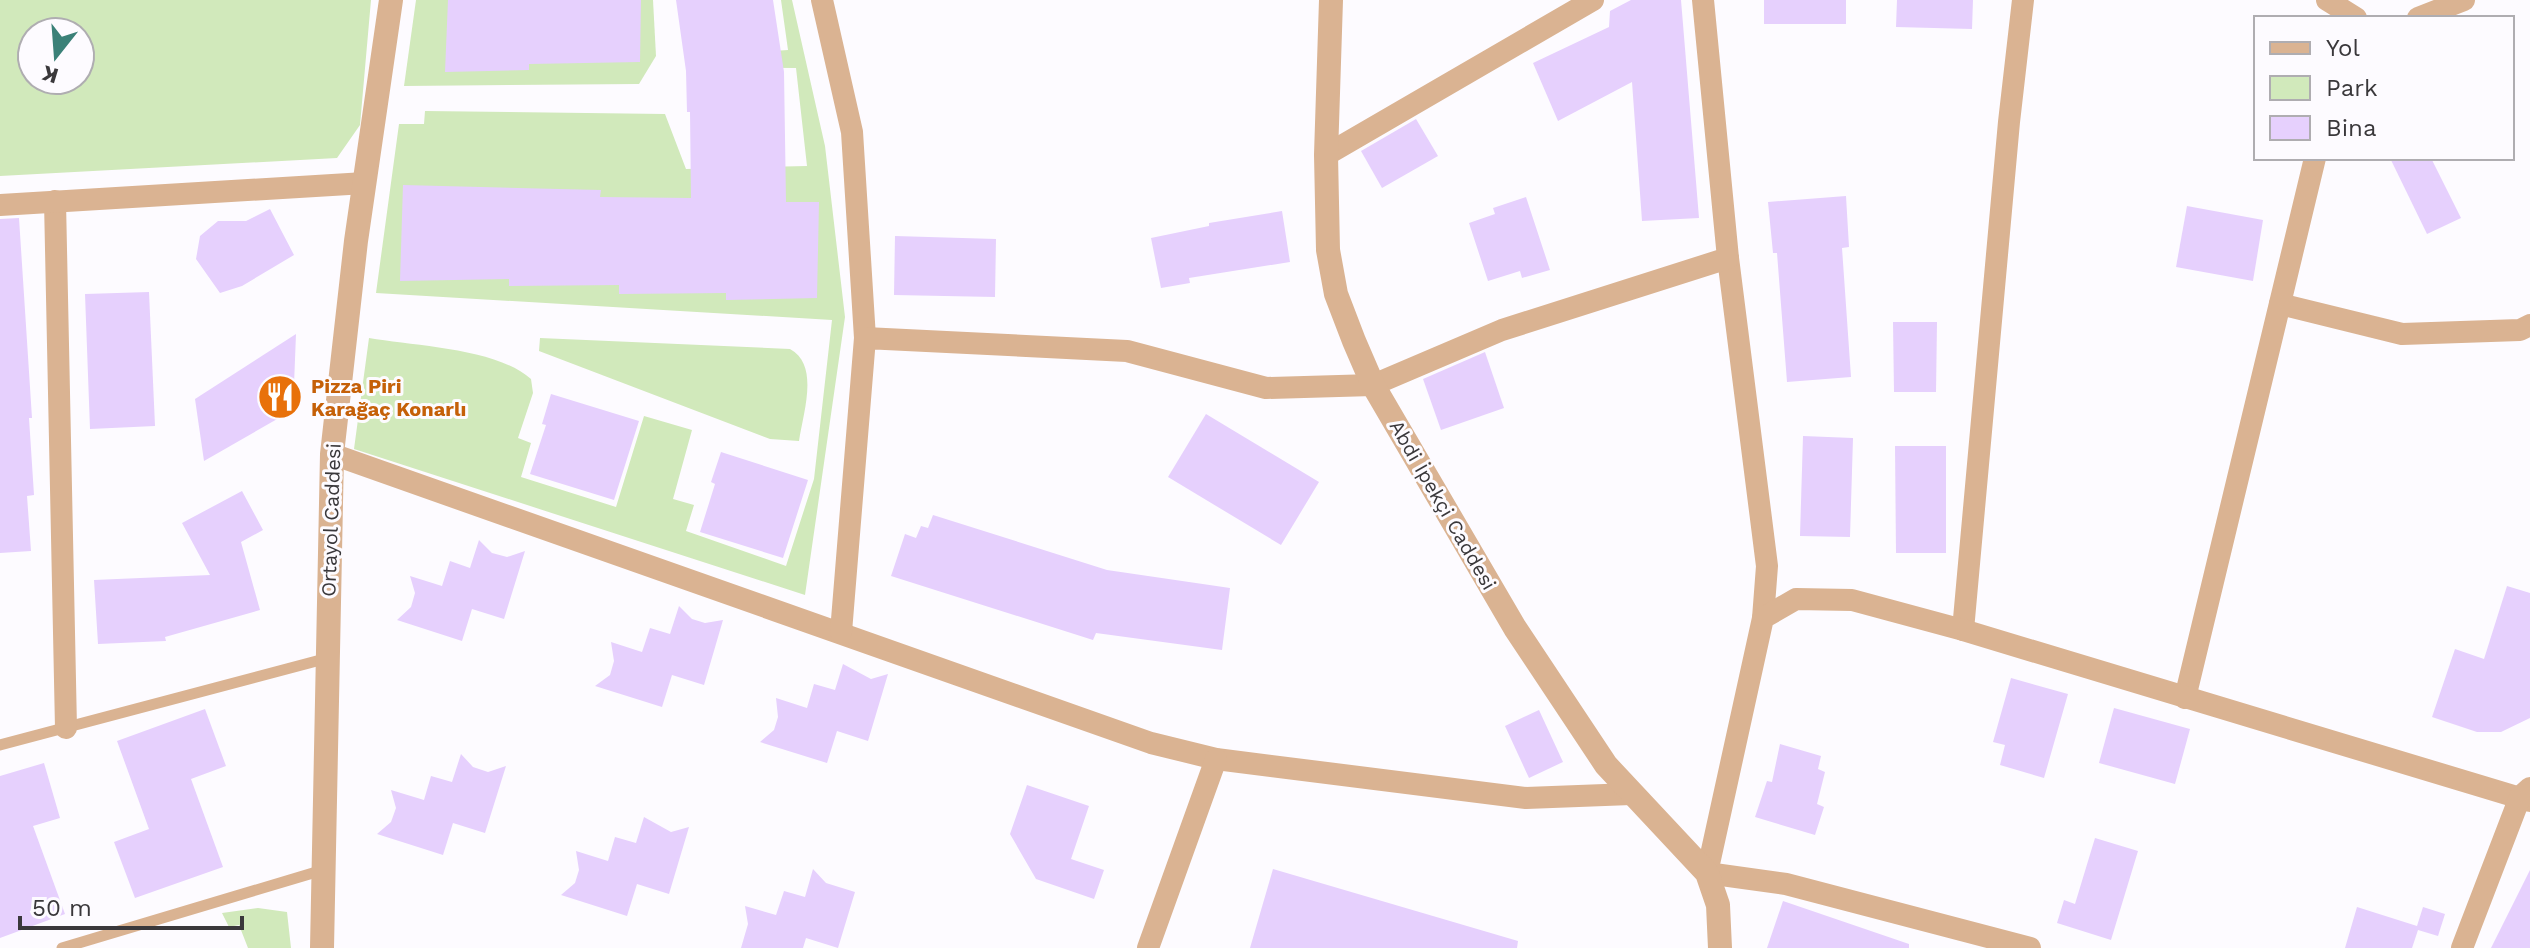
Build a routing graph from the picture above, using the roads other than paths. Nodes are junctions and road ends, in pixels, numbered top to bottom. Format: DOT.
graph roads {
  1 [pos="391,0"];
  2 [pos="822,0"];
  3 [pos="1331,0"];
  4 [pos="1593,0"];
  5 [pos="1703,0"];
  6 [pos="2023,0"];
  7 [pos="2327,0"];
  8 [pos="2464,0"];
  9 [pos="2353,16"];
  10 [pos="2423,16"];
  11 [pos="1326,155"];
  12 [pos="2315,160"];
  13 [pos="365,183"];
  14 [pos="55,201"];
  15 [pos="0,205"];
  16 [pos="1728,258"];
  17 [pos="2280,304"];
  18 [pos="2530,325"];
  19 [pos="865,338"];
  20 [pos="1373,385"];
  21 [pos="332,454"];
  22 [pos="1763,618"];
  23 [pos="1963,630"];
  24 [pos="841,632"];
  25 [pos="328,658"];
  26 [pos="2185,698"];
  27 [pos="66,728"];
  28 [pos="0,745"];
  29 [pos="1216,759"];
  30 [pos="1631,794"];
  31 [pos="2527,795"];
  32 [pos="323,870"];
  33 [pos="1707,873"];
  34 [pos="62,948"];
  35 [pos="322,948"];
  36 [pos="1148,948"];
  37 [pos="1720,948"];
  38 [pos="2030,948"];
  39 [pos="2462,948"];
  1 -- 13 [label="street, Ortayol Caddesi"];
  2 -- 19 [label="street"];
  3 -- 11 [label="street, Abdi İpekçi Caddesi"];
  4 -- 11 [label="street"];
  5 -- 16 [label="street"];
  6 -- 23 [label="street"];
  7 -- 9 [label="street"];
  8 -- 10 [label="street"];
  11 -- 20 [label="street, Abdi İpekçi Caddesi"];
  12 -- 17 [label="street"];
  13 -- 14 [label="street"];
  13 -- 21 [label="street, Ortayol Caddesi"];
  14 -- 15 [label="street"];
  14 -- 27 [label="street"];
  16 -- 20 [label="street"];
  16 -- 22 [label="street"];
  17 -- 18 [label="street"];
  17 -- 26 [label="street"];
  19 -- 20 [label="street"];
  19 -- 24 [label="street"];
  20 -- 30 [label="street, Abdi İpekçi Caddesi"];
  21 -- 24 [label="street"];
  21 -- 25 [label="street, Ortayol Caddesi"];
  22 -- 23 [label="street"];
  22 -- 33 [label="street"];
  23 -- 26 [label="street"];
  24 -- 29 [label="street"];
  25 -- 27 [label="lane"];
  25 -- 32 [label="street, Ortayol Caddesi"];
  26 -- 31 [label="street"];
  27 -- 28 [label="lane"];
  29 -- 30 [label="street"];
  29 -- 36 [label="street"];
  30 -- 33 [label="street, Abdi İpekçi Caddesi"];
  31 -- 39 [label="street"];
  32 -- 34 [label="lane"];
  32 -- 35 [label="street, Ortayol Caddesi"];
  33 -- 37 [label="street, Abdi İpekçi Caddesi"];
  33 -- 38 [label="street"];
}
